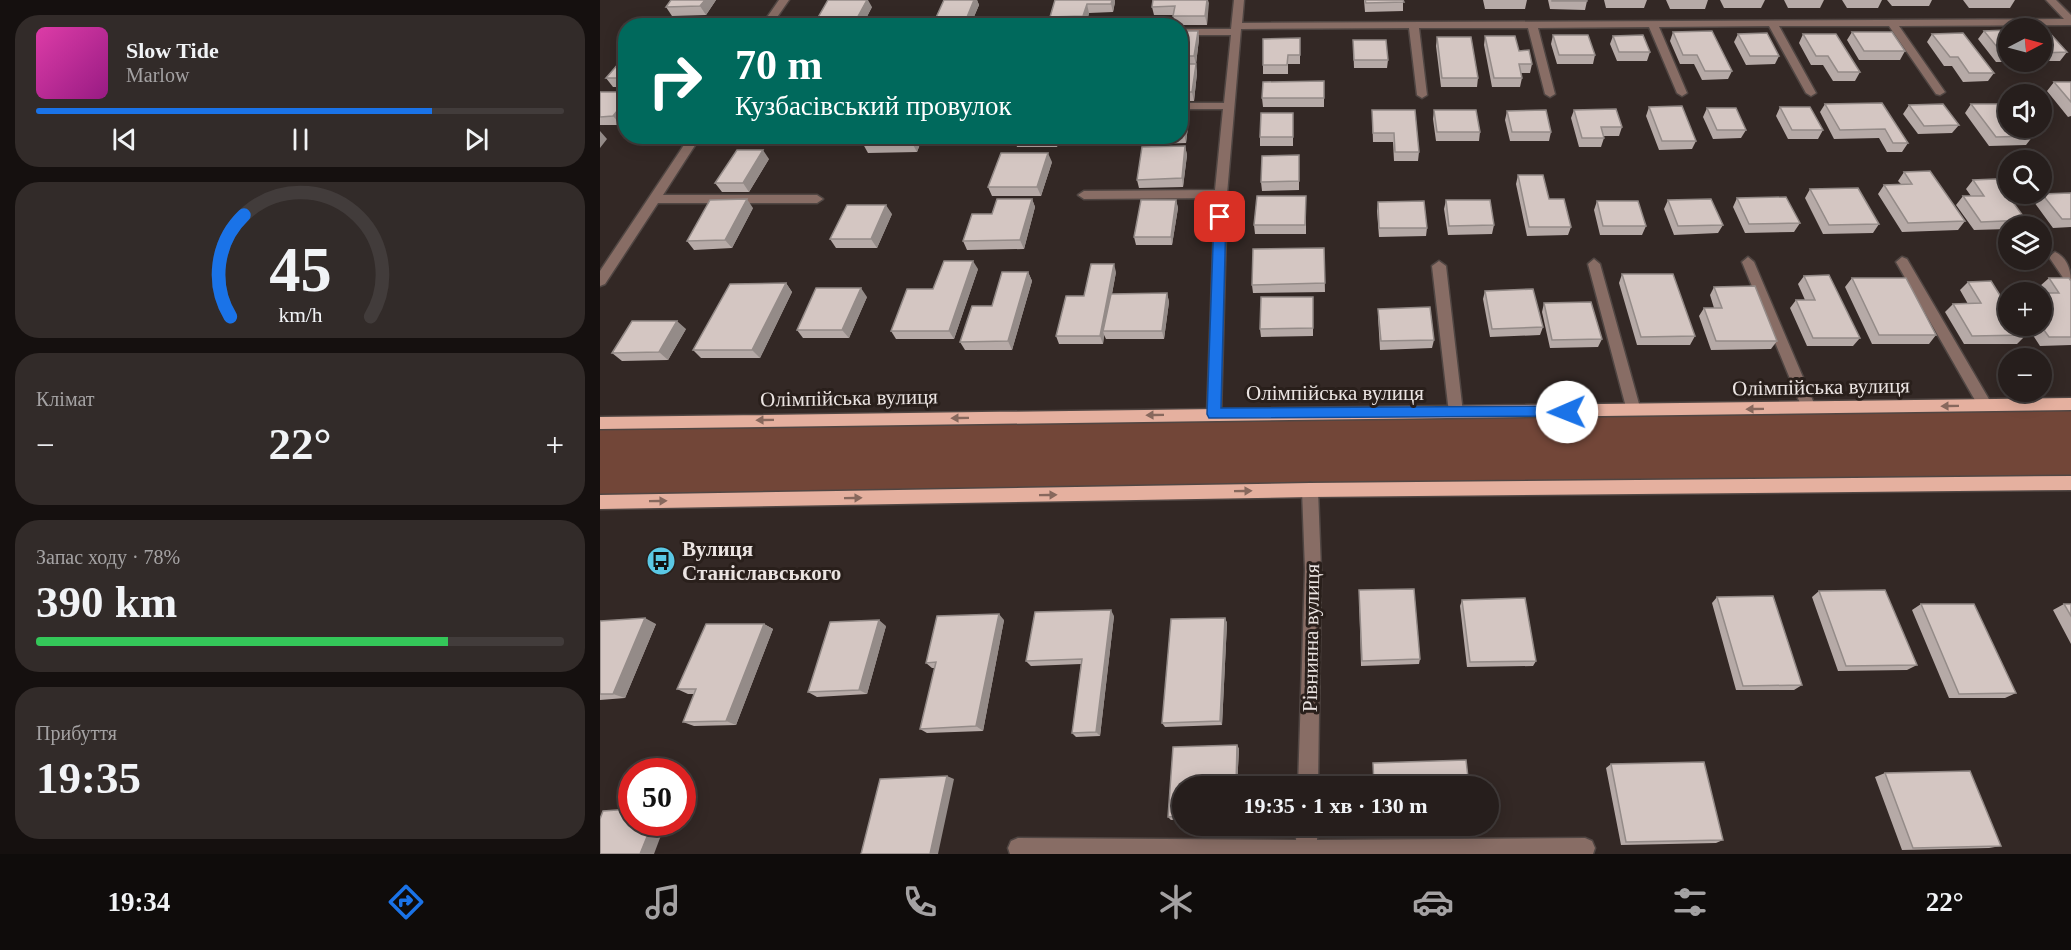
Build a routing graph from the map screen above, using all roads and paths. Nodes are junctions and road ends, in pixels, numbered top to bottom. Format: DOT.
graph roads {
  1 [pos="784,0"];
  2 [pos="1239,0"];
  3 [pos="2051,0"];
  4 [pos="772,18"];
  5 [pos="2071,21"];
  6 [pos="1891,22"];
  7 [pos="1772,23"];
  8 [pos="1532,24"];
  9 [pos="1653,24"];
  10 [pos="1414,25"];
  11 [pos="1237,29"];
  12 [pos="1188,32"];
  13 [pos="1940,92"];
  14 [pos="1682,93"];
  15 [pos="1811,93"];
  16 [pos="1550,94"];
  17 [pos="1422,95"];
  18 [pos="1188,106"];
  19 [pos="1229,106"];
  20 [pos="691,144"];
  21 [pos="1221,194"];
  22 [pos="1084,195"];
  23 [pos="656,199"];
  24 [pos="817,199"];
  25 [pos="2055,257"];
  26 [pos="1748,261"];
  27 [pos="1902,262"];
  28 [pos="1594,264"];
  29 [pos="1439,266"];
  30 [pos="2071,279"];
  31 [pos="600,281"];
  32 [pos="2071,404"];
  33 [pos="1985,405"];
  34 [pos="1809,408"];
  35 [pos="1634,411"];
  36 [pos="1456,413"];
  37 [pos="1214,414"];
  38 [pos="600,423"];
  39 [pos="2071,483"];
  40 [pos="1310,490"];
  41 [pos="600,502"];
  42 [pos="1308,776"];
  43 [pos="1307,836"];
  44 [pos="1018,848"];
  45 [pos="1585,848"];
  46 [pos="1306,852"];
  1 -- 4 [label="street"];
  2 -- 11 [label="street"];
  3 -- 5 [label="street"];
  5 -- 6 [label="street"];
  6 -- 7 [label="street"];
  6 -- 13 [label="street"];
  7 -- 9 [label="street"];
  7 -- 15 [label="street"];
  8 -- 9 [label="street"];
  8 -- 10 [label="street"];
  8 -- 16 [label="street"];
  9 -- 14 [label="street"];
  10 -- 11 [label="street"];
  10 -- 17 [label="street"];
  11 -- 12 [label="street"];
  11 -- 19 [label="street"];
  18 -- 19 [label="street"];
  19 -- 21 [label="street"];
  20 -- 23 [label="street"];
  21 -- 22 [label="street"];
  21 -- 37 [label="street"];
  23 -- 24 [label="street"];
  23 -- 31 [label="street"];
  25 -- 30 [label="street"];
  26 -- 34 [label="street"];
  27 -- 33 [label="street"];
  28 -- 35 [label="street"];
  29 -- 36 [label="street"];
  32 -- 33 [label="main road, Олімпійська вулиця"];
  33 -- 34 [label="main road, Олімпійська вулиця, one-way"];
  34 -- 35 [label="main road, Олімпійська вулиця, one-way"];
  35 -- 36 [label="main road, Олімпійська вулиця"];
  36 -- 37 [label="main road, Олімпійська вулиця"];
  37 -- 38 [label="main road, Олімпійська вулиця, one-way"];
  39 -- 40 [label="main road"];
  41 -- 40 [label="main road, one-way"];
  40 -- 42 [label="street, Рівнинна вулиця"];
  43 -- 46 [label="street"];
  44 -- 46 [label="street"];
  45 -- 46 [label="street"];
}
